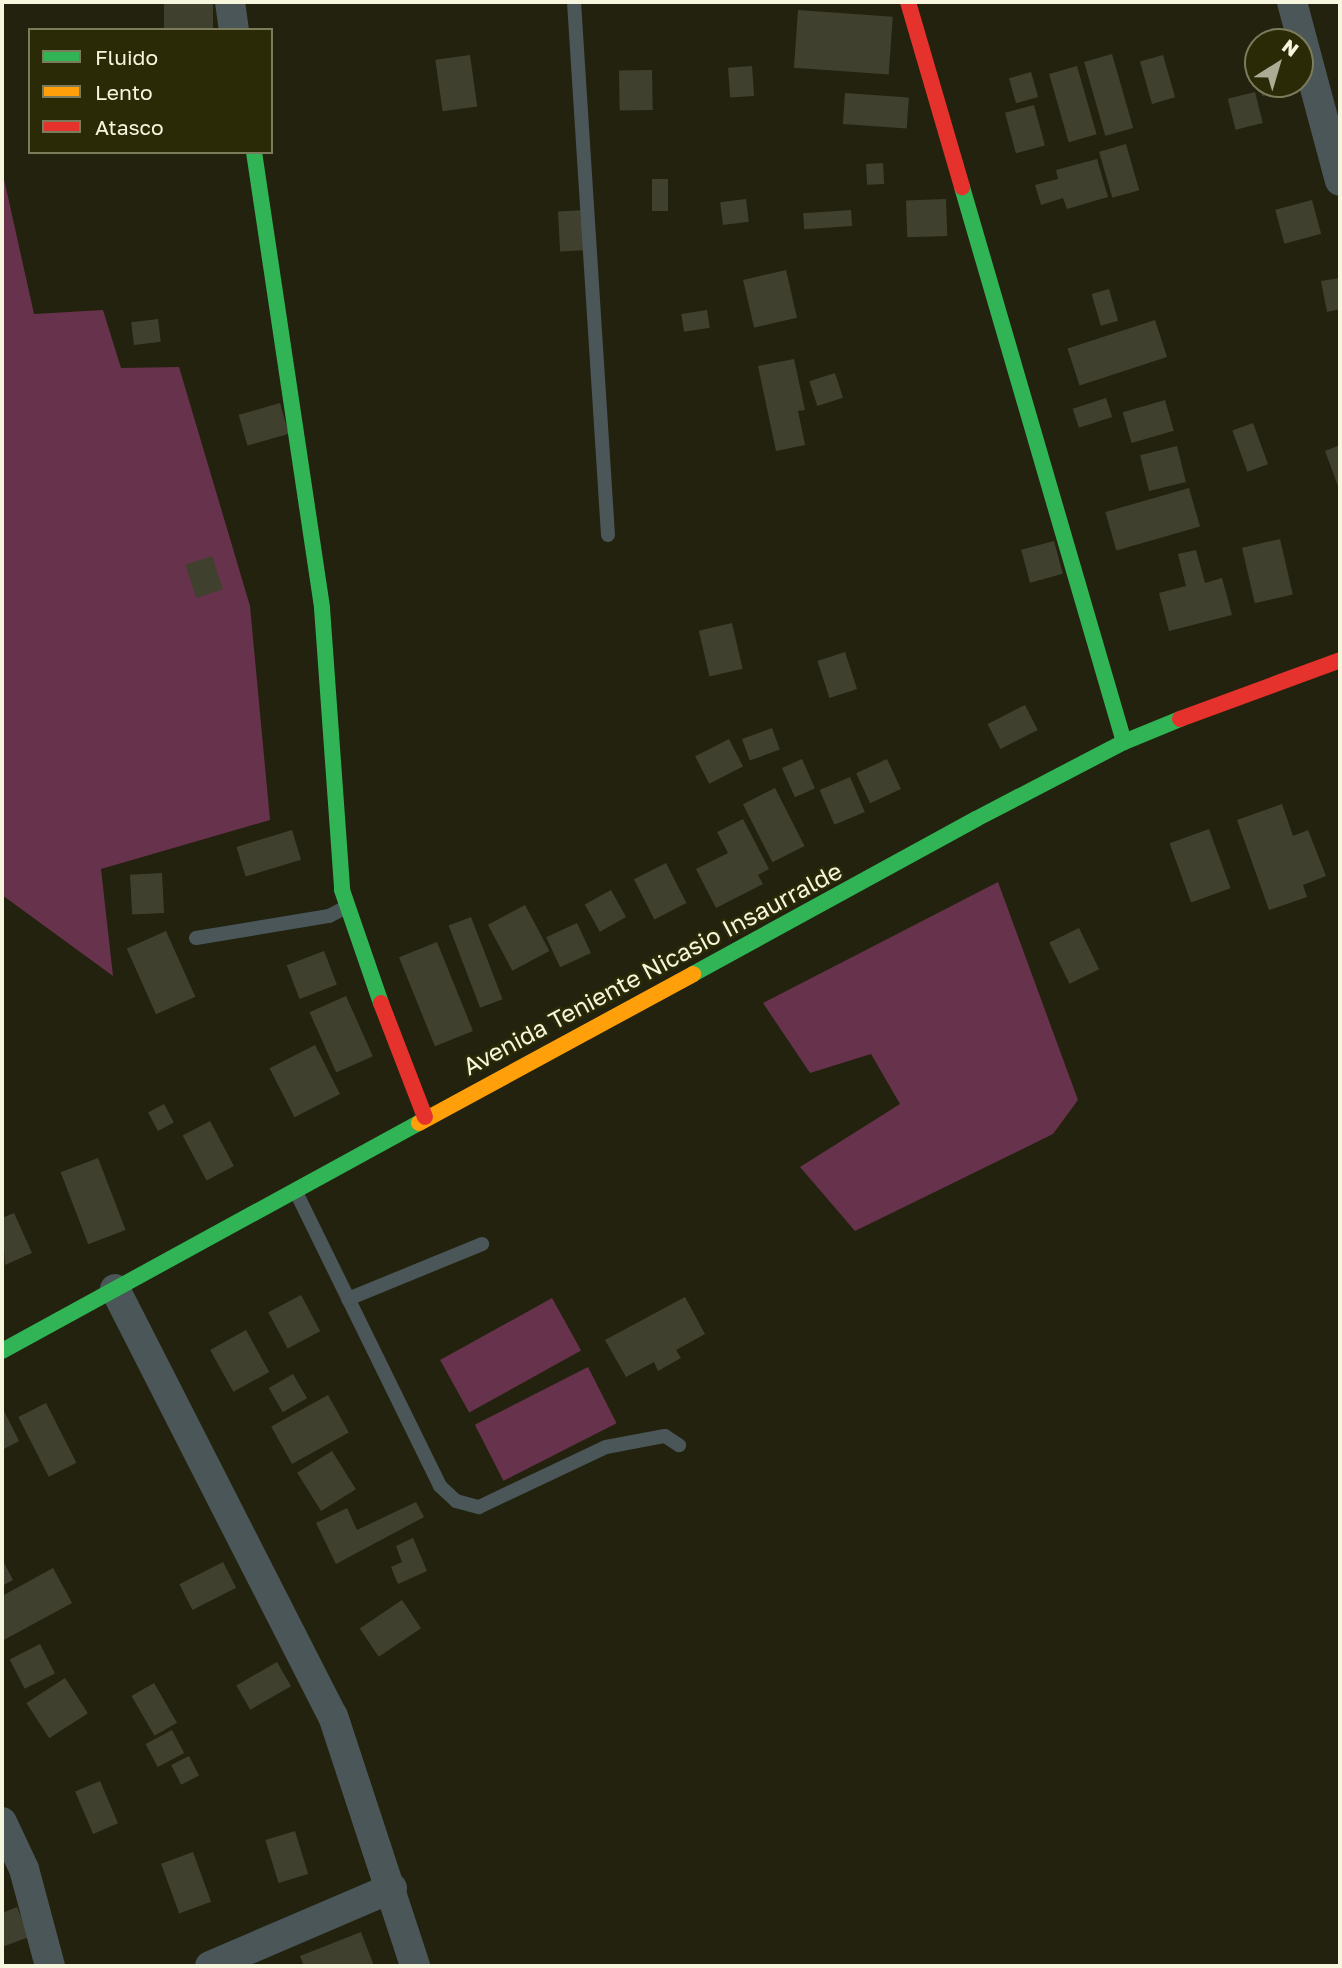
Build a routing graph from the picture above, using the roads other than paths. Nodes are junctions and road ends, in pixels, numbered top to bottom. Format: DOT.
graph roads {
  1 [pos="230,2"];
  2 [pos="574,2"];
  3 [pos="908,2"];
  4 [pos="1292,2"];
  5 [pos="234,28"];
  6 [pos="254,154"];
  7 [pos="1340,181"];
  8 [pos="608,535"];
  9 [pos="1340,660"];
  10 [pos="1124,742"];
  11 [pos="346,908"];
  12 [pos="196,937"];
  13 [pos="425,1117"];
  14 [pos="294,1188"];
  15 [pos="482,1244"];
  16 [pos="115,1289"];
  17 [pos="348,1299"];
  18 [pos="2,1351"];
  19 [pos="679,1444"];
  20 [pos="2,1822"];
  21 [pos="392,1888"];
  22 [pos="50,1966"];
  23 [pos="210,1966"];
  24 [pos="415,1966"];
  1 -- 5 [label="street"];
  2 -- 8 [label="lane"];
  3 -- 10 [label="street"];
  4 -- 7 [label="street"];
  6 -- 11 [label="street"];
  9 -- 10 [label="street, Avenida Teniente Nicasio Insaurralde"];
  10 -- 13 [label="street, Avenida Teniente Nicasio Insaurralde"];
  11 -- 12 [label="lane"];
  11 -- 13 [label="street"];
  13 -- 14 [label="street, Avenida Teniente Nicasio Insaurralde"];
  14 -- 16 [label="street, Avenida Teniente Nicasio Insaurralde"];
  14 -- 17 [label="lane"];
  15 -- 17 [label="lane"];
  16 -- 18 [label="street, Avenida Teniente Nicasio Insaurralde"];
  16 -- 21 [label="street"];
  17 -- 19 [label="lane"];
  20 -- 22 [label="street"];
  21 -- 23 [label="street"];
  21 -- 24 [label="street"];
}
